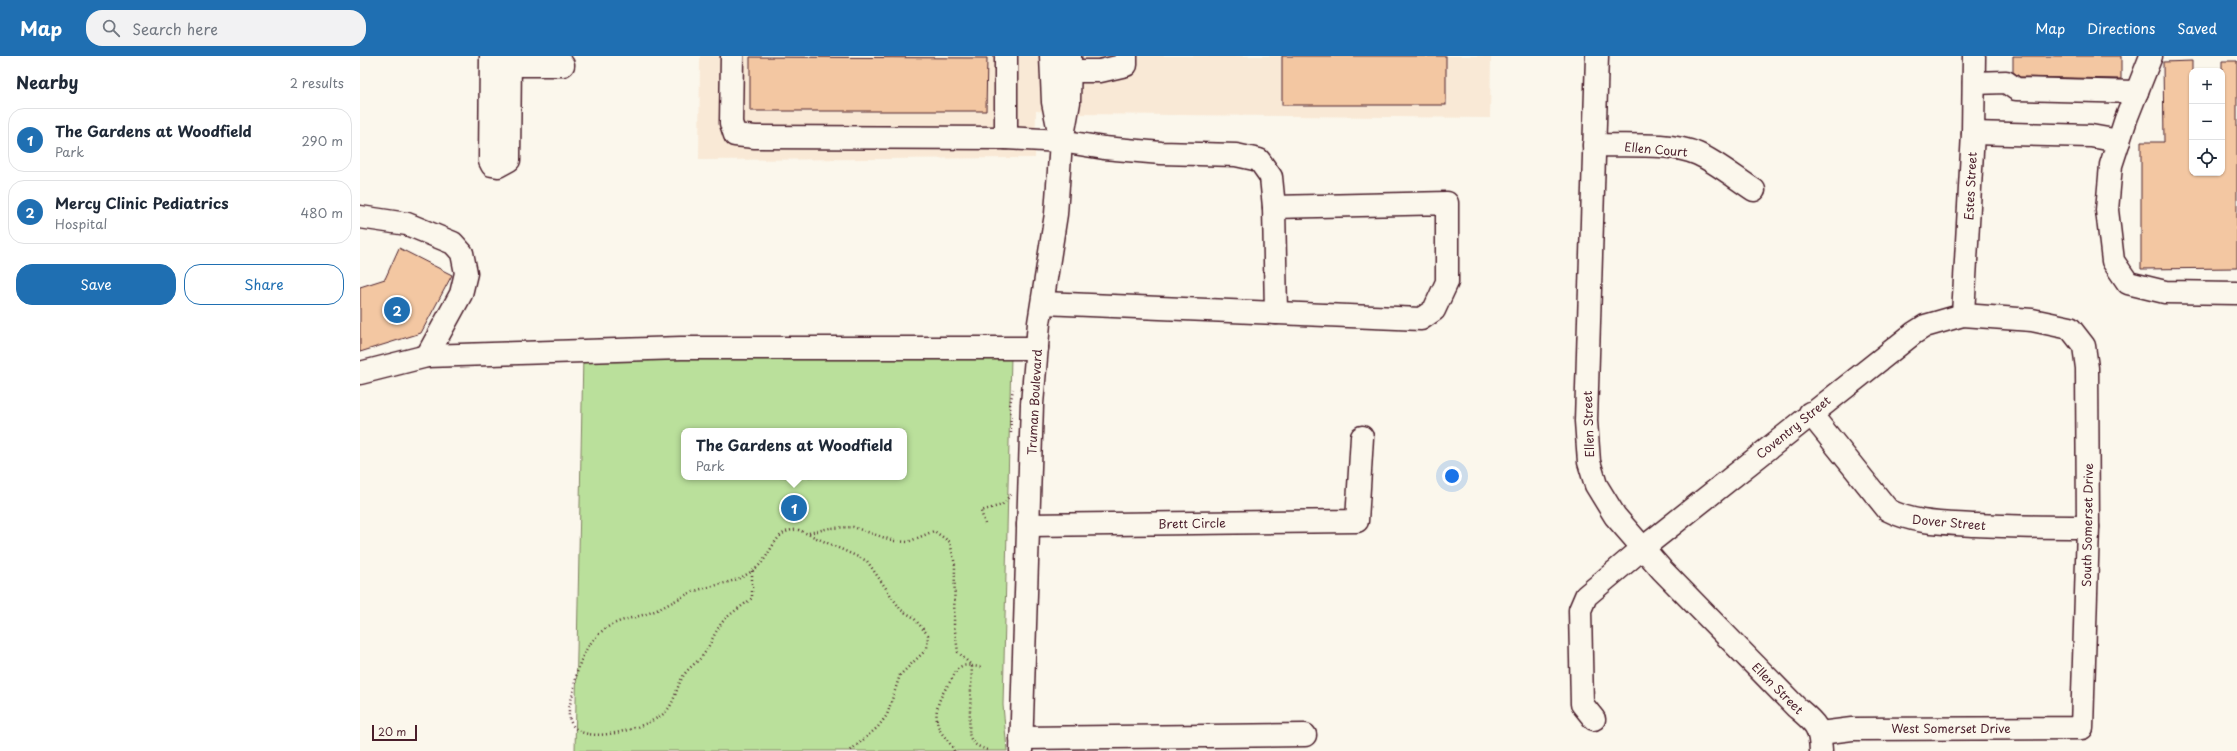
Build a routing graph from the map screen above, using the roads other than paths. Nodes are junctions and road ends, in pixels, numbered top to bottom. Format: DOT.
graph roads {
  1 [pos="732,56"];
  2 [pos="1006,56"];
  3 [pos="1126,56"];
  4 [pos="1597,56"];
  5 [pos="1974,56"];
  6 [pos="2151,56"];
  7 [pos="504,59"];
  8 [pos="1061,64"];
  9 [pos="563,65"];
  10 [pos="1974,83"];
  11 [pos="500,88"];
  12 [pos="2137,92"];
  13 [pos="1973,133"];
  14 [pos="1006,138"];
  15 [pos="1062,141"];
  16 [pos="2119,141"];
  17 [pos="1594,145"];
  18 [pos="1754,190"];
  19 [pos="1274,207"];
  20 [pos="360,217"];
  21 [pos="2237,293"];
  22 [pos="1043,303"];
  23 [pos="1276,313"];
  24 [pos="1963,316"];
  25 [pos="2070,328"];
  26 [pos="1037,348"];
  27 [pos="427,356"];
  28 [pos="360,373"];
  29 [pos="1810,413"];
  30 [pos="1362,437"];
  31 [pos="1028,525"];
  32 [pos="2088,527"];
  33 [pos="1643,548"];
  34 [pos="1594,719"];
  35 [pos="2082,728"];
  36 [pos="1305,735"];
  37 [pos="1821,742"];
  38 [pos="1021,744"];
  1 -- 14 [label="street"];
  2 -- 14 [label="street"];
  3 -- 8 [label="street"];
  4 -- 17 [label="street, Ellen Street"];
  5 -- 10 [label="street, Estes Street"];
  6 -- 12 [label="street"];
  7 -- 9 [label="street"];
  7 -- 11 [label="street"];
  8 -- 15 [label="street, Truman Boulevard"];
  10 -- 12 [label="street"];
  10 -- 13 [label="street, Estes Street"];
  12 -- 16 [label="street"];
  13 -- 16 [label="street"];
  13 -- 24 [label="street, Estes Street"];
  14 -- 15 [label="street"];
  15 -- 19 [label="street"];
  15 -- 22 [label="street, Truman Boulevard"];
  16 -- 21 [label="street"];
  17 -- 18 [label="street, Ellen Court"];
  17 -- 33 [label="street, Ellen Street"];
  19 -- 23 [label="street"];
  19 -- 23 [label="street"];
  20 -- 27 [label="street"];
  22 -- 23 [label="street"];
  22 -- 26 [label="street, Truman Boulevard"];
  24 -- 25 [label="street, Coventry Street"];
  24 -- 29 [label="street, Coventry Street"];
  25 -- 32 [label="street, South Somerset Drive"];
  26 -- 27 [label="street"];
  26 -- 31 [label="street, Truman Boulevard"];
  27 -- 28 [label="street"];
  29 -- 32 [label="street, Dover Street"];
  29 -- 33 [label="street, Coventry Street"];
  30 -- 31 [label="street, Brett Circle"];
  31 -- 38 [label="street, Truman Boulevard"];
  32 -- 35 [label="street, South Somerset Drive"];
  33 -- 34 [label="street, Coventry Street"];
  33 -- 37 [label="street, Ellen Street"];
  35 -- 37 [label="street, West Somerset Drive"];
  36 -- 38 [label="street"];
}
